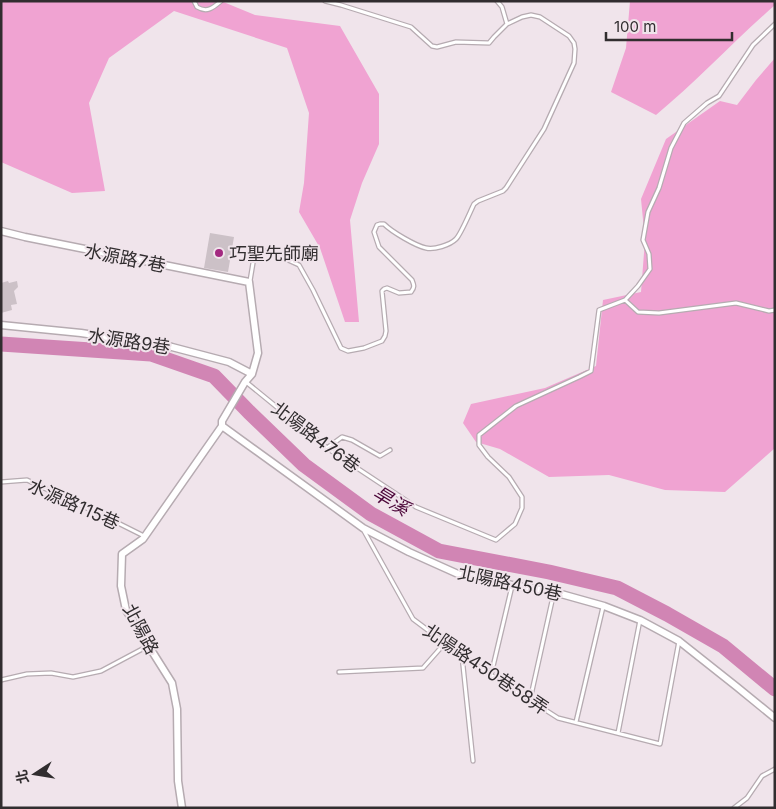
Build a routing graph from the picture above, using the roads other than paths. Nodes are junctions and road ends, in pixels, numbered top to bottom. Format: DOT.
graph roads {
  1 [pos="194,1"];
  2 [pos="221,1"];
  3 [pos="325,1"];
  4 [pos="497,1"];
  5 [pos="506,24"];
  6 [pos="775,24"];
  7 [pos="1,231"];
  8 [pos="249,282"];
  9 [pos="625,300"];
  10 [pos="775,310"];
  11 [pos="1,325"];
  12 [pos="252,374"];
  13 [pos="245,382"];
  14 [pos="222,423"];
  15 [pos="327,448"];
  16 [pos="390,450"];
  17 [pos="1,482"];
  18 [pos="363,528"];
  19 [pos="144,536"];
  20 [pos="512,585"];
  21 [pos="554,592"];
  22 [pos="604,606"];
  23 [pos="640,620"];
  24 [pos="679,641"];
  25 [pos="445,644"];
  26 [pos="148,645"];
  27 [pos="462,656"];
  28 [pos="339,672"];
  29 [pos="491,676"];
  30 [pos="1,680"];
  31 [pos="530,700"];
  32 [pos="775,718"];
  33 [pos="576,722"];
  34 [pos="618,733"];
  35 [pos="473,761"];
  36 [pos="775,769"];
  37 [pos="182,808"];
  38 [pos="734,808"];
  1 -- 2 [label="lane"];
  3 -- 5 [label="lane"];
  4 -- 5 [label="lane"];
  5 -- 8 [label="lane"];
  6 -- 9 [label="lane"];
  7 -- 8 [label="street, 水源路7巷"];
  8 -- 12 [label="street"];
  9 -- 10 [label="lane"];
  9 -- 15 [label="lane, 北陽路476巷"];
  11 -- 12 [label="street, 水源路9巷"];
  12 -- 13 [label="street"];
  13 -- 14 [label="street, 北陽路"];
  13 -- 15 [label="lane, 北陽路476巷"];
  14 -- 18 [label="street, 北陽路450巷"];
  14 -- 19 [label="street, 北陽路"];
  15 -- 16 [label="lane"];
  17 -- 19 [label="lane, 水源路115巷"];
  18 -- 20 [label="street, 北陽路450巷"];
  18 -- 25 [label="lane, 北陽路450巷58弄"];
  19 -- 26 [label="street, 北陽路"];
  20 -- 21 [label="street, 北陽路450巷"];
  20 -- 29 [label="lane"];
  21 -- 22 [label="street, 北陽路450巷"];
  21 -- 31 [label="lane"];
  22 -- 23 [label="street, 北陽路450巷"];
  22 -- 33 [label="lane"];
  23 -- 24 [label="street, 北陽路450巷"];
  23 -- 34 [label="lane"];
  24 -- 32 [label="street, 北陽路450巷"];
  24 -- 34 [label="lane, 北陽路450巷58弄"];
  25 -- 27 [label="lane, 北陽路450巷58弄"];
  25 -- 28 [label="lane"];
  26 -- 30 [label="lane"];
  26 -- 37 [label="street, 北陽路"];
  27 -- 29 [label="lane, 北陽路450巷58弄"];
  27 -- 35 [label="lane"];
  29 -- 31 [label="lane, 北陽路450巷58弄"];
  31 -- 33 [label="lane, 北陽路450巷58弄"];
  33 -- 34 [label="lane, 北陽路450巷58弄"];
  36 -- 38 [label="lane"];
}
